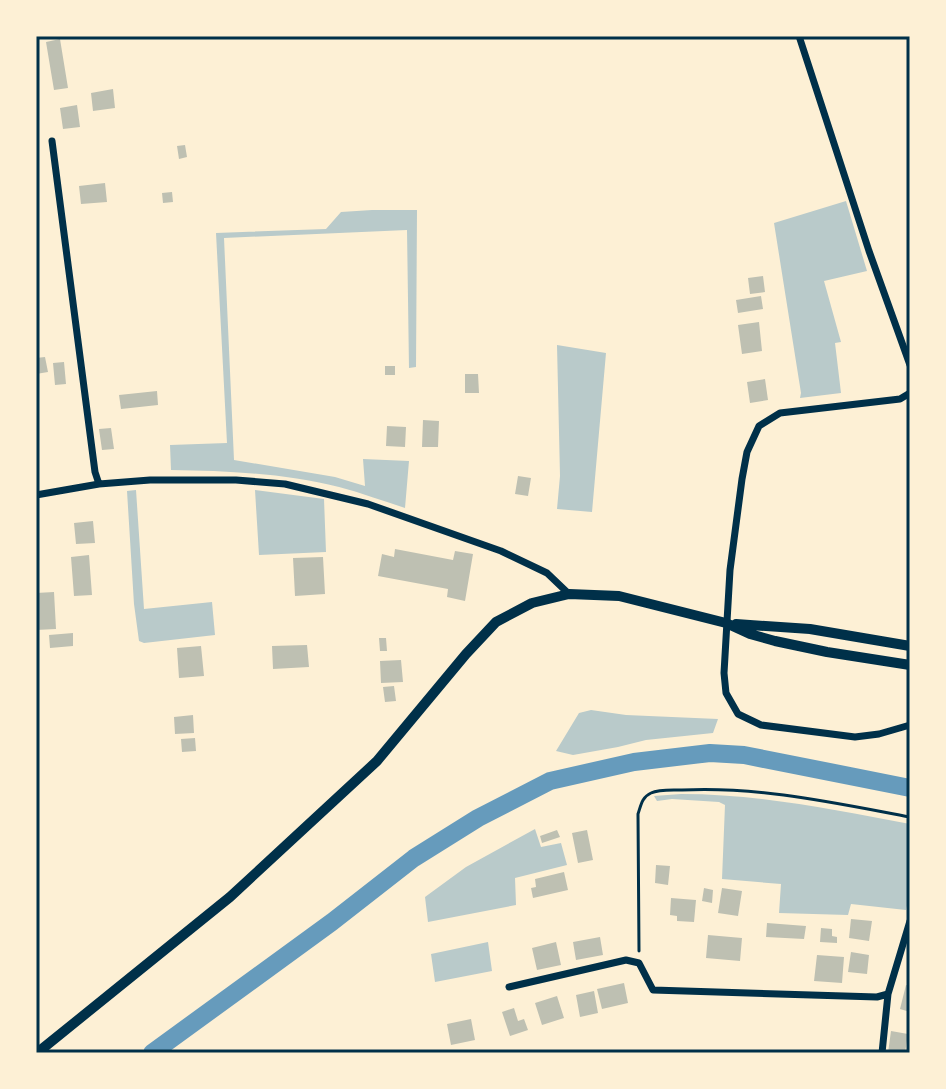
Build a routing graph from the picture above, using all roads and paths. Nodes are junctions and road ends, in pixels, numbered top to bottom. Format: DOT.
graph roads {
  1 [pos="799,36"];
  2 [pos="52,141"];
  3 [pos="910,365"];
  4 [pos="910,393"];
  5 [pos="99,484"];
  6 [pos="36,495"];
  7 [pos="569,594"];
  8 [pos="726,623"];
  9 [pos="910,646"];
  10 [pos="910,665"];
  11 [pos="910,725"];
  12 [pos="910,817"];
  13 [pos="910,921"];
  14 [pos="639,963"];
  15 [pos="509,987"];
  16 [pos="888,994"];
  17 [pos="37,1053"];
  18 [pos="882,1053"];
  1 -- 3 [label="street"];
  2 -- 5 [label="street"];
  4 -- 8 [label="street"];
  5 -- 6 [label="street"];
  5 -- 7 [label="street"];
  7 -- 8 [label="main road"];
  7 -- 17 [label="main road"];
  8 -- 9 [label="main road"];
  8 -- 10 [label="main road"];
  8 -- 11 [label="street"];
  12 -- 14 [label="path"];
  13 -- 16 [label="street"];
  14 -- 15 [label="street"];
  14 -- 16 [label="street"];
  16 -- 18 [label="street"];
}
